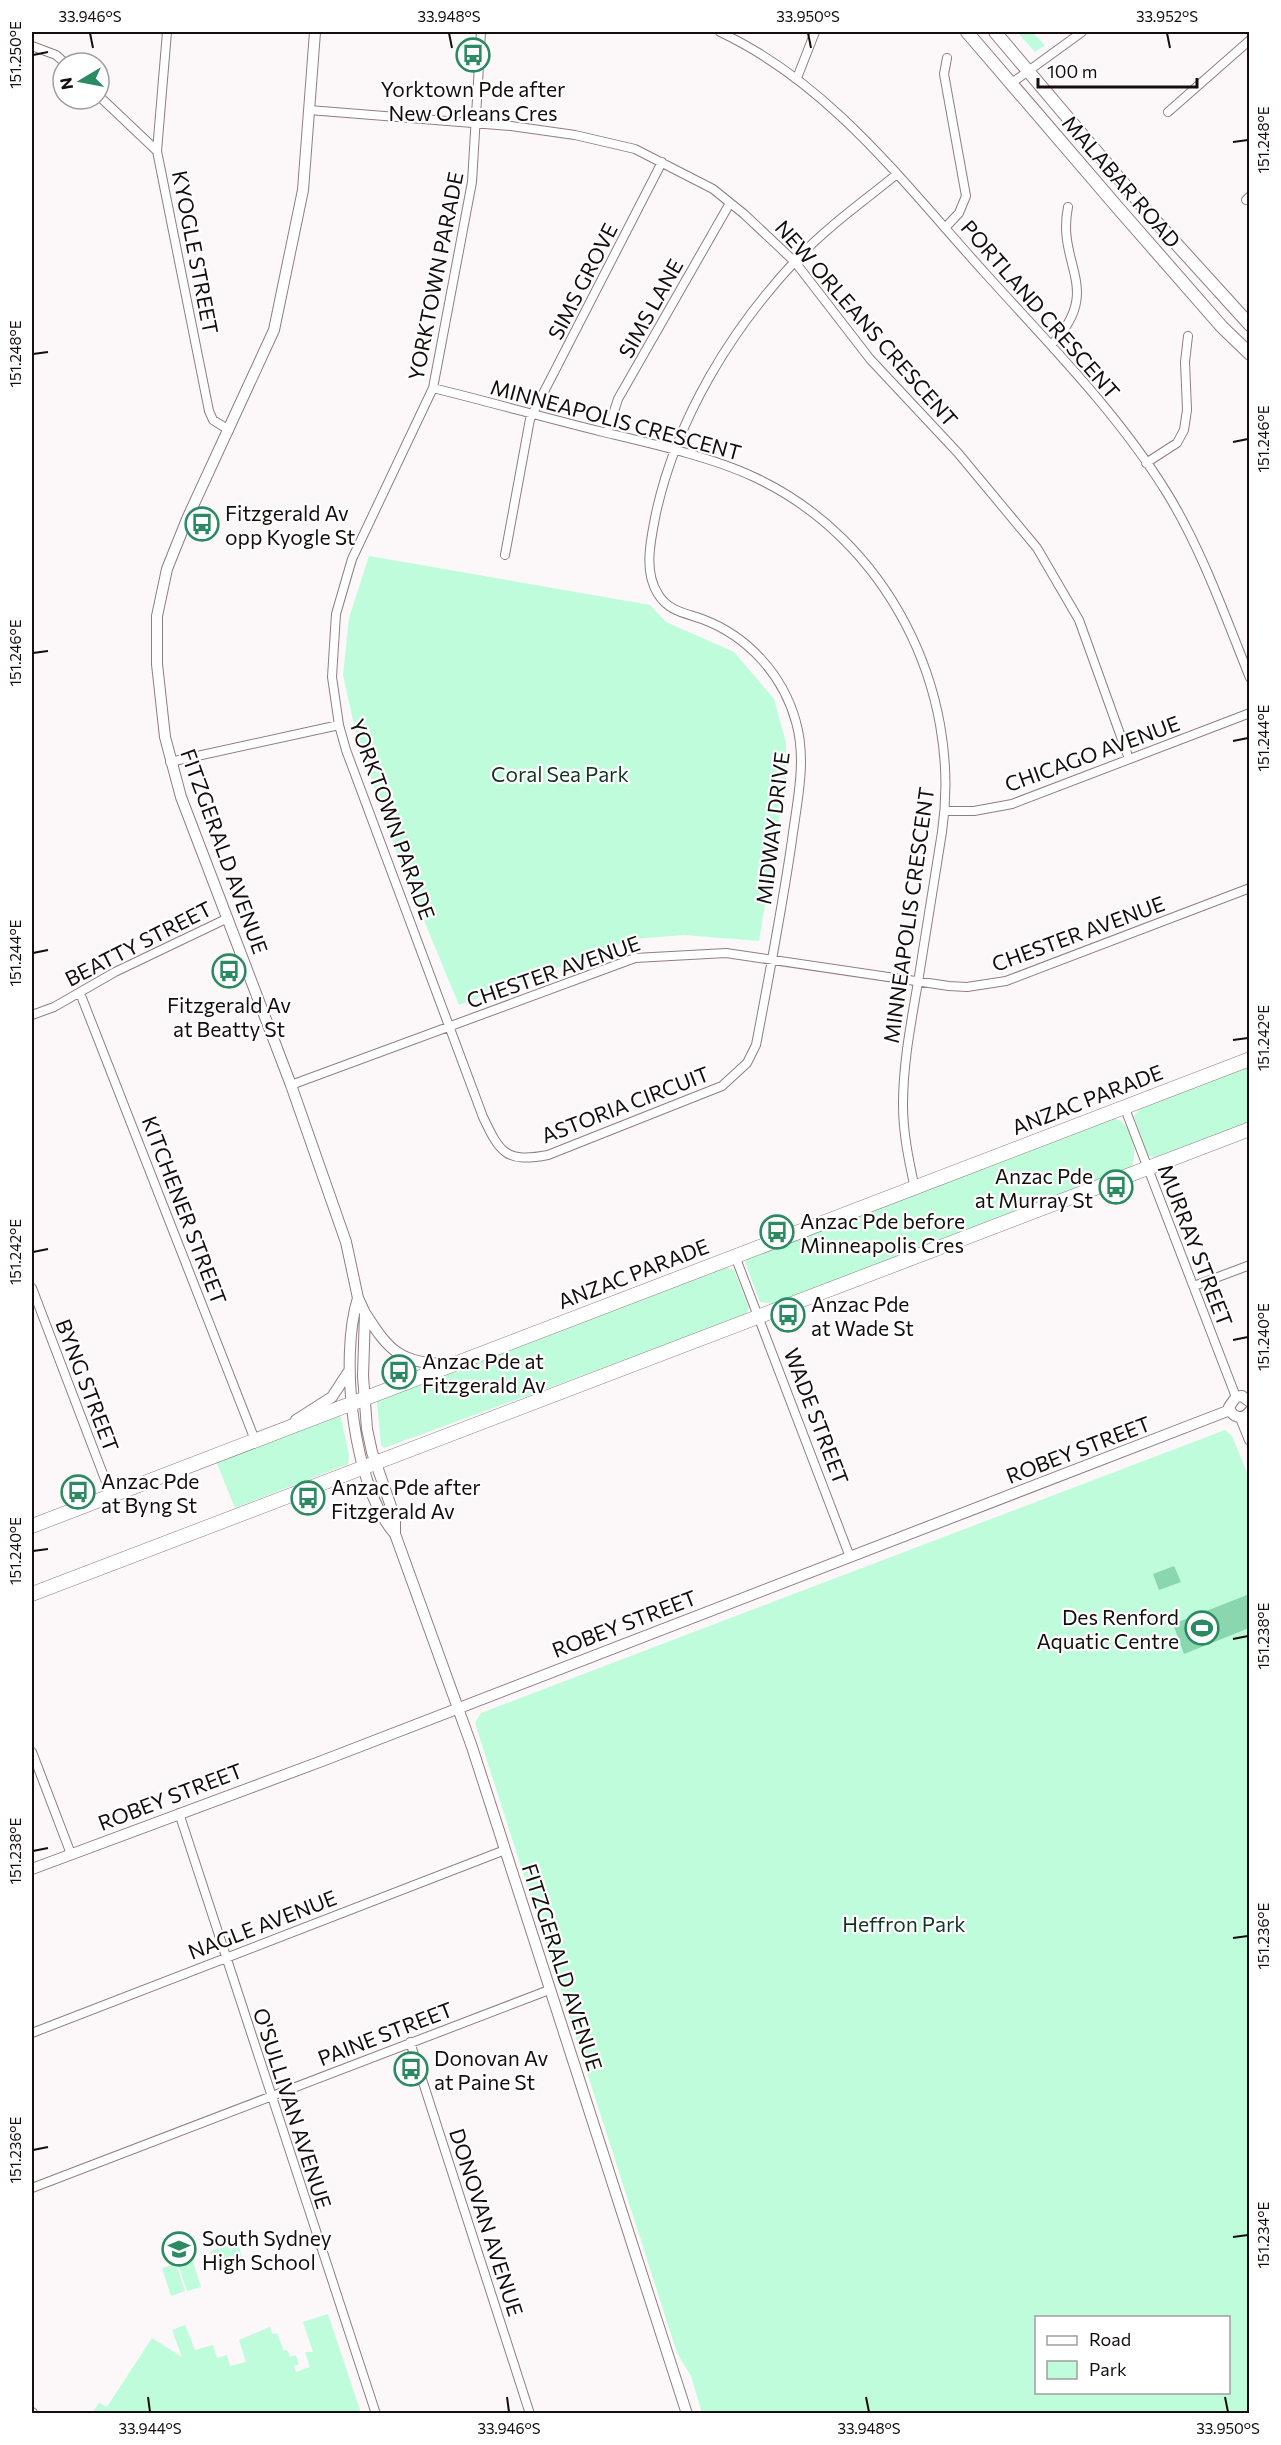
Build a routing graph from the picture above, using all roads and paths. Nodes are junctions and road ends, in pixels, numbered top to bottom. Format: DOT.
graph roads {
  1 [pos="167,32"];
  2 [pos="315,32"];
  3 [pos="481,32"];
  4 [pos="720,32"];
  5 [pos="816,32"];
  6 [pos="967,32"];
  7 [pos="995,32"];
  8 [pos="1082,32"];
  9 [pos="1250,40"];
  10 [pos="32,46"];
  11 [pos="51,53"];
  12 [pos="947,58"];
  13 [pos="1029,70"];
  14 [pos="796,78"];
  15 [pos="1013,82"];
  16 [pos="111,107"];
  17 [pos="309,110"];
  18 [pos="1168,112"];
  19 [pos="477,125"];
  20 [pos="157,151"];
  21 [pos="662,162"];
  22 [pos="897,174"];
  23 [pos="730,203"];
  24 [pos="1068,207"];
  25 [pos="945,228"];
  26 [pos="795,262"];
  27 [pos="1250,325"];
  28 [pos="1188,336"];
  29 [pos="1051,345"];
  30 [pos="1250,354"];
  31 [pos="433,388"];
  32 [pos="533,414"];
  33 [pos="229,430"];
  34 [pos="607,433"];
  35 [pos="676,451"];
  36 [pos="1146,463"];
  37 [pos="505,555"];
  38 [pos="1250,678"];
  39 [pos="1250,713"];
  40 [pos="339,725"];
  41 [pos="1129,759"];
  42 [pos="171,762"];
  43 [pos="945,811"];
  44 [pos="1250,888"];
  45 [pos="228,918"];
  46 [pos="772,959"];
  47 [pos="918,982"];
  48 [pos="80,993"];
  49 [pos="32,1015"];
  50 [pos="449,1026"];
  51 [pos="1250,1059"];
  52 [pos="291,1085"];
  53 [pos="1124,1106"];
  54 [pos="1250,1129"];
  55 [pos="1147,1168"];
  56 [pos="915,1189"];
  57 [pos="735,1256"];
  58 [pos="1250,1265"];
  59 [pos="1194,1286"];
  60 [pos="32,1288"];
  61 [pos="358,1298"];
  62 [pos="365,1313"];
  63 [pos="759,1317"];
  64 [pos="455,1364"];
  65 [pos="351,1365"];
  66 [pos="1236,1397"];
  67 [pos="358,1400"];
  68 [pos="1250,1402"];
  69 [pos="1230,1410"];
  70 [pos="1245,1414"];
  71 [pos="269,1434"];
  72 [pos="255,1440"];
  73 [pos="1250,1440"];
  74 [pos="369,1464"];
  75 [pos="111,1495"];
  76 [pos="32,1526"];
  77 [pos="850,1557"];
  78 [pos="32,1594"];
  79 [pos="458,1707"];
  80 [pos="32,1752"];
  81 [pos="179,1813"];
  82 [pos="505,1850"];
  83 [pos="71,1854"];
  84 [pos="32,1869"];
  85 [pos="225,1957"];
  86 [pos="549,1990"];
  87 [pos="32,2033"];
  88 [pos="410,2042"];
  89 [pos="270,2096"];
  90 [pos="32,2188"];
  91 [pos="686,2413"];
  92 [pos="376,2414"];
  93 [pos="530,2414"];
  1 -- 20 [label="street"];
  2 -- 17 [label="street, FITZGERALD AVENUE"];
  3 -- 19 [label="street, YORKTOWN PARADE"];
  4 -- 14 [label="street, PORTLAND CRESCENT"];
  5 -- 14 [label="street"];
  6 -- 15 [label="main road, MALABAR ROAD"];
  7 -- 13 [label="main road, MALABAR ROAD"];
  8 -- 13 [label="street"];
  9 -- 18 [label="street"];
  10 -- 11 [label="street"];
  12 -- 25 [label="street"];
  13 -- 15 [label="street"];
  13 -- 27 [label="main road, MALABAR ROAD"];
  14 -- 22 [label="street, PORTLAND CRESCENT"];
  15 -- 30 [label="main road, MALABAR ROAD"];
  16 -- 20 [label="street, KYOGLE STREET"];
  17 -- 19 [label="street, NEW ORLEANS CRESCENT"];
  17 -- 33 [label="street, FITZGERALD AVENUE"];
  19 -- 21 [label="street, NEW ORLEANS CRESCENT"];
  19 -- 31 [label="street, YORKTOWN PARADE"];
  20 -- 33 [label="street, KYOGLE STREET"];
  21 -- 23 [label="street, NEW ORLEANS CRESCENT"];
  21 -- 32 [label="street, SIMS GROVE"];
  22 -- 25 [label="street, PORTLAND CRESCENT"];
  22 -- 26 [label="street, MIDWAY DRIVE"];
  23 -- 26 [label="street, NEW ORLEANS CRESCENT"];
  23 -- 34 [label="street, SIMS LANE"];
  24 -- 29 [label="street"];
  25 -- 29 [label="street, PORTLAND CRESCENT"];
  26 -- 35 [label="street, MIDWAY DRIVE"];
  26 -- 41 [label="street, NEW ORLEANS CRESCENT"];
  28 -- 36 [label="street"];
  29 -- 36 [label="street, PORTLAND CRESCENT"];
  31 -- 32 [label="street, MINNEAPOLIS CRESCENT"];
  31 -- 40 [label="street, YORKTOWN PARADE"];
  32 -- 34 [label="street, MINNEAPOLIS CRESCENT"];
  32 -- 37 [label="street, SIMS GROVE"];
  33 -- 42 [label="street, FITZGERALD AVENUE"];
  34 -- 35 [label="street, MINNEAPOLIS CRESCENT"];
  35 -- 43 [label="street, MINNEAPOLIS CRESCENT"];
  35 -- 46 [label="street, MIDWAY DRIVE"];
  36 -- 38 [label="street, PORTLAND CRESCENT"];
  39 -- 41 [label="street, CHICAGO AVENUE"];
  40 -- 42 [label="street"];
  40 -- 50 [label="street, YORKTOWN PARADE"];
  41 -- 43 [label="street, CHICAGO AVENUE"];
  42 -- 45 [label="street, FITZGERALD AVENUE"];
  43 -- 47 [label="street, MINNEAPOLIS CRESCENT"];
  44 -- 47 [label="street, CHESTER AVENUE"];
  45 -- 48 [label="street, BEATTY STREET"];
  45 -- 52 [label="street, FITZGERALD AVENUE"];
  46 -- 47 [label="street, CHESTER AVENUE"];
  46 -- 50 [label="street, CHESTER AVENUE"];
  46 -- 50 [label="street, ASTORIA CIRCUIT"];
  47 -- 56 [label="street, MINNEAPOLIS CRESCENT"];
  48 -- 49 [label="street, BEATTY STREET"];
  48 -- 72 [label="street, KITCHENER STREET"];
  50 -- 52 [label="street, CHESTER AVENUE"];
  51 -- 53 [label="main road, ANZAC PARADE"];
  52 -- 61 [label="street, FITZGERALD AVENUE"];
  53 -- 55 [label="street, MURRAY STREET"];
  53 -- 56 [label="main road, ANZAC PARADE"];
  54 -- 55 [label="main road"];
  55 -- 59 [label="street, MURRAY STREET"];
  55 -- 63 [label="main road"];
  56 -- 57 [label="main road, ANZAC PARADE"];
  57 -- 63 [label="street, WADE STREET"];
  57 -- 64 [label="main road, ANZAC PARADE"];
  58 -- 59 [label="street"];
  59 -- 66 [label="street, MURRAY STREET"];
  60 -- 75 [label="street, BYNG STREET"];
  61 -- 62 [label="street, FITZGERALD AVENUE"];
  61 -- 65 [label="street, FITZGERALD AVENUE"];
  62 -- 64 [label="street"];
  62 -- 67 [label="street, FITZGERALD AVENUE"];
  63 -- 74 [label="main road"];
  63 -- 77 [label="street, WADE STREET"];
  64 -- 67 [label="main road, ANZAC PARADE"];
  65 -- 67 [label="street, FITZGERALD AVENUE"];
  65 -- 71 [label="street"];
  66 -- 68 [label="street"];
  66 -- 69 [label="street"];
  67 -- 71 [label="main road, ANZAC PARADE"];
  67 -- 74 [label="street, FITZGERALD AVENUE"];
  69 -- 70 [label="street"];
  69 -- 77 [label="street, ROBEY STREET"];
  70 -- 73 [label="street"];
  71 -- 72 [label="main road, ANZAC PARADE"];
  72 -- 75 [label="main road, ANZAC PARADE"];
  74 -- 78 [label="main road"];
  74 -- 79 [label="street, FITZGERALD AVENUE"];
  75 -- 76 [label="main road, ANZAC PARADE"];
  77 -- 79 [label="street, ROBEY STREET"];
  79 -- 81 [label="street, ROBEY STREET"];
  79 -- 82 [label="street, FITZGERALD AVENUE"];
  80 -- 83 [label="street"];
  81 -- 83 [label="street, ROBEY STREET"];
  81 -- 85 [label="street, O'SULLIVAN AVENUE"];
  82 -- 85 [label="street, NAGLE AVENUE"];
  82 -- 86 [label="street, FITZGERALD AVENUE"];
  83 -- 84 [label="street, ROBEY STREET"];
  85 -- 87 [label="street, NAGLE AVENUE"];
  85 -- 89 [label="street, O'SULLIVAN AVENUE"];
  86 -- 88 [label="street, PAINE STREET"];
  86 -- 91 [label="street, FITZGERALD AVENUE"];
  88 -- 89 [label="street, PAINE STREET"];
  88 -- 93 [label="street, DONOVAN AVENUE"];
  89 -- 90 [label="street, PAINE STREET"];
  89 -- 92 [label="street, O'SULLIVAN AVENUE"];
}
